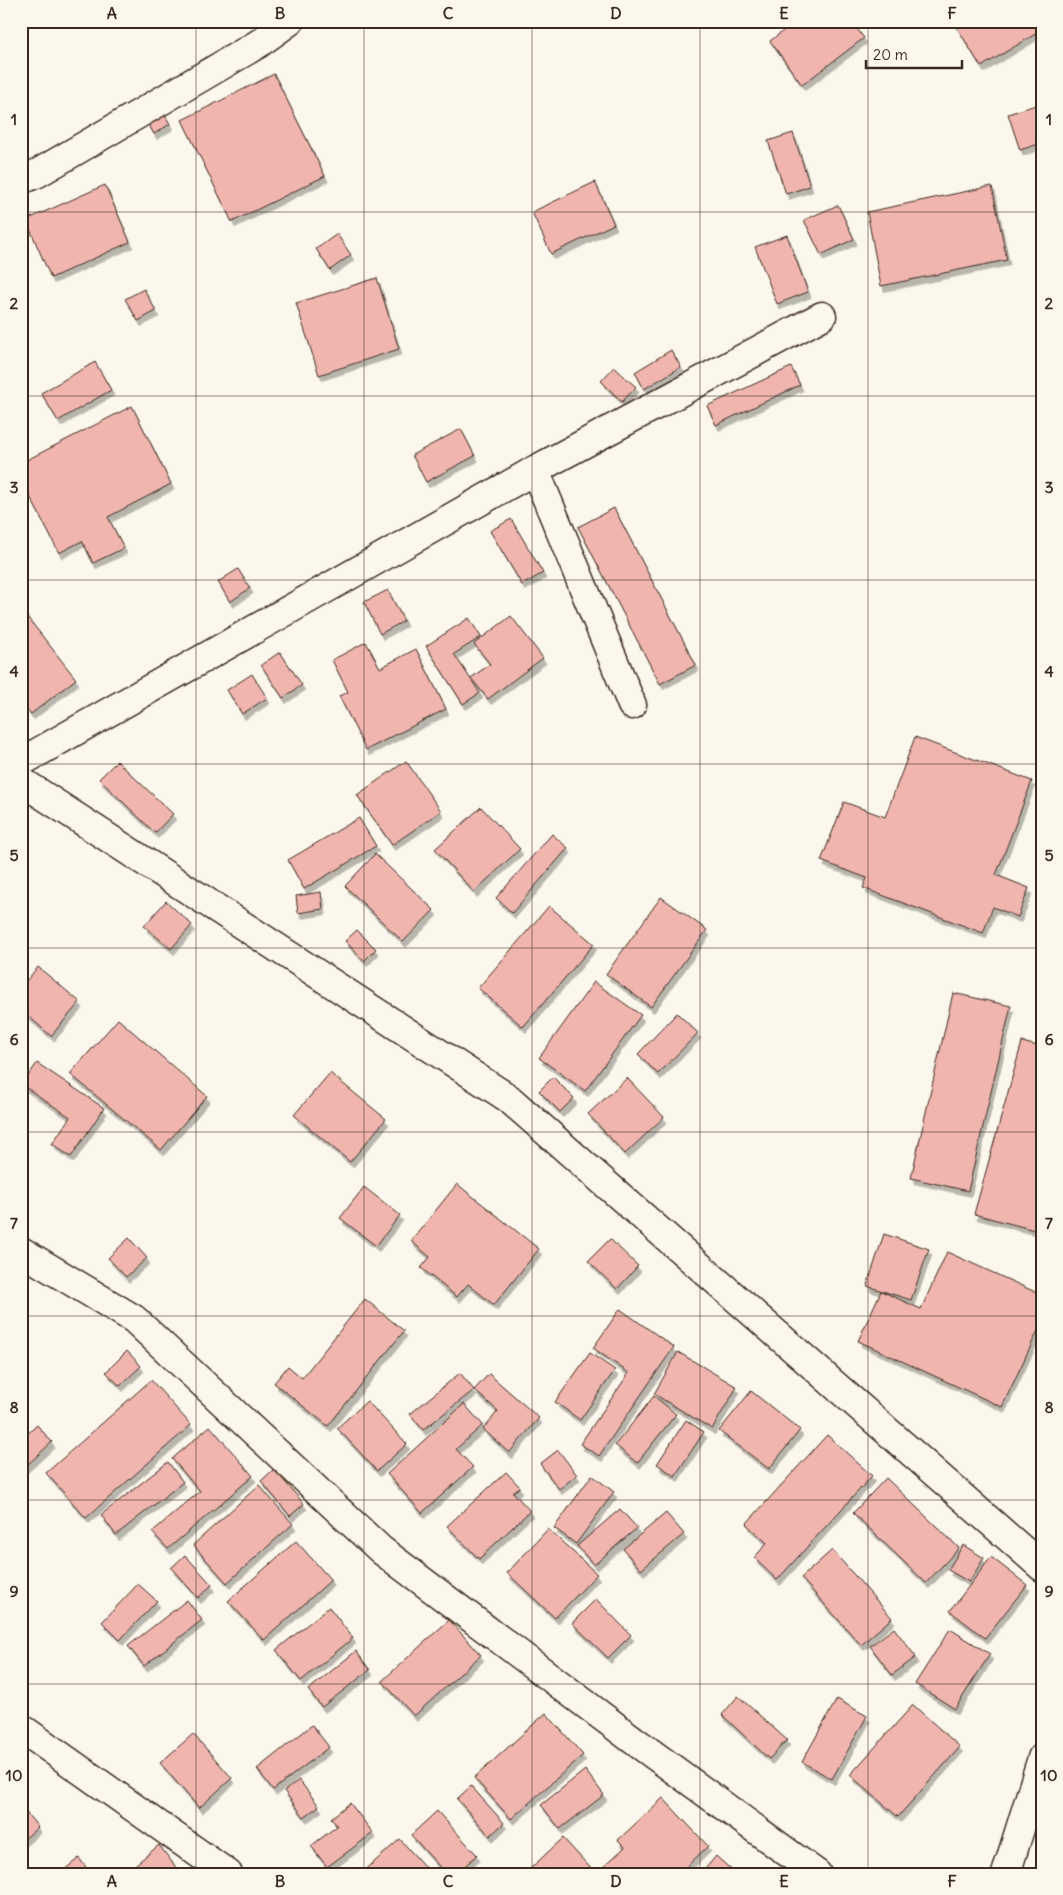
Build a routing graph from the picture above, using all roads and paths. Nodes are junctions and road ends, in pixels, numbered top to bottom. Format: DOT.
graph roads {
  1 [pos="290,21"];
  2 [pos="21,180"];
  3 [pos="822,316"];
  4 [pos="535,470"];
  5 [pos="632,705"];
  6 [pos="21,762"];
  7 [pos="21,781"];
  8 [pos="21,1251"];
  9 [pos="1042,1567"];
  10 [pos="21,1728"];
  11 [pos="1042,1758"];
  12 [pos="228,1874"];
  13 [pos="817,1874"];
  14 [pos="1006,1874"];
  1 -- 2 [label="street"];
  3 -- 4 [label="street"];
  4 -- 5 [label="street"];
  4 -- 6 [label="street"];
  7 -- 9 [label="street"];
  8 -- 13 [label="street"];
  10 -- 12 [label="street"];
  11 -- 14 [label="street"];
}
